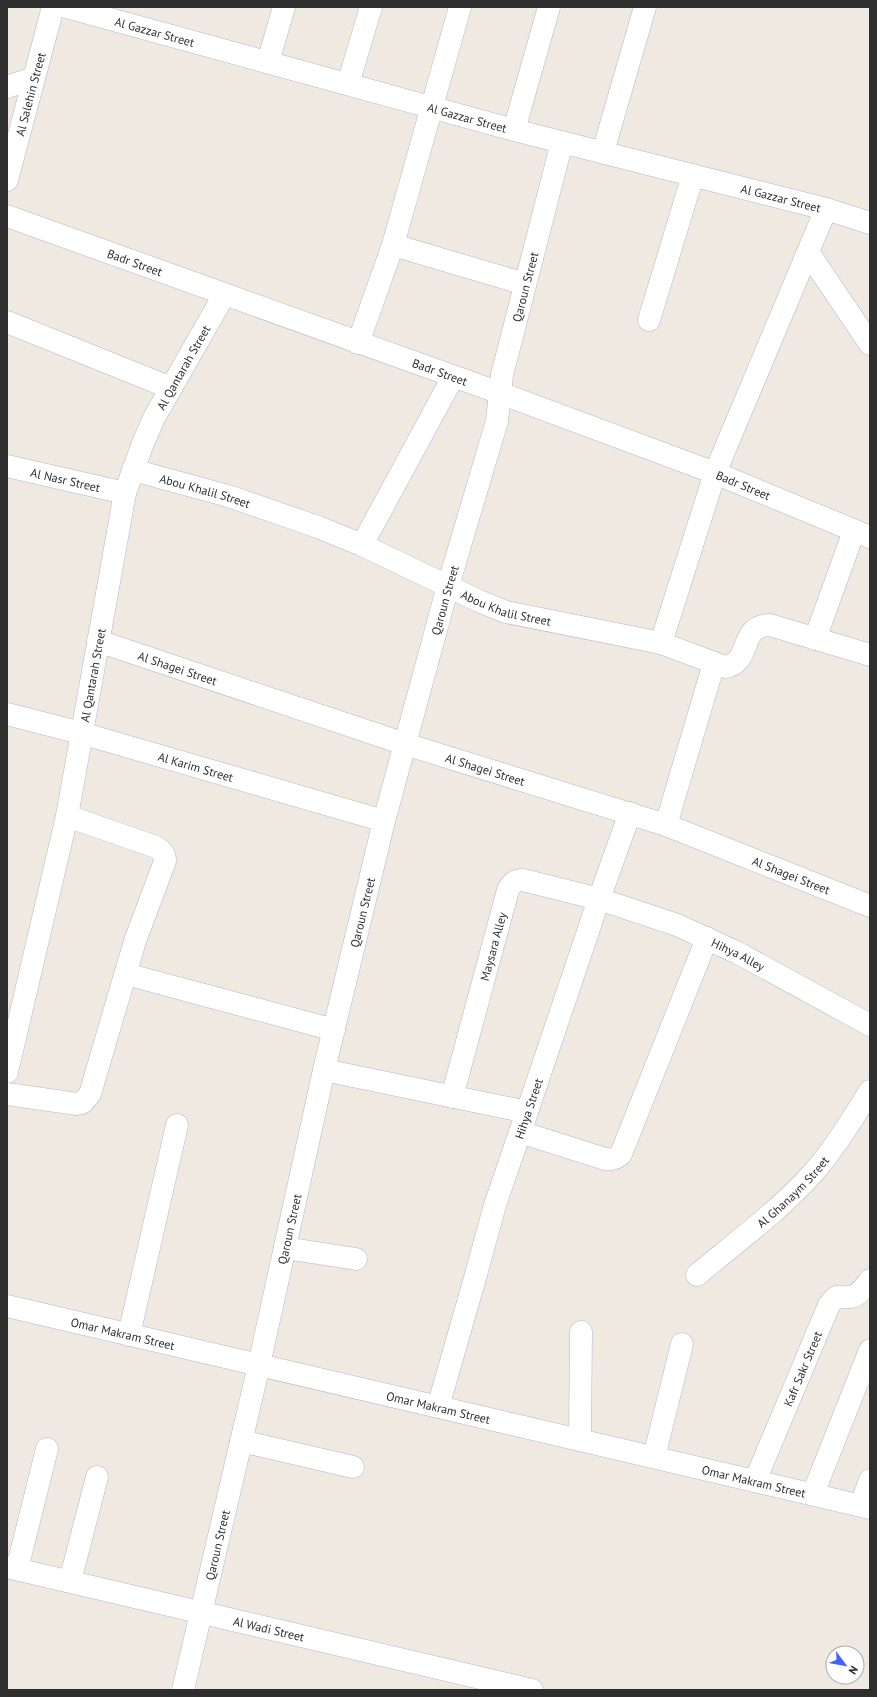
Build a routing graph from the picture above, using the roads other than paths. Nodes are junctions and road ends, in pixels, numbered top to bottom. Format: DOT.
graph roads {
  1 [pos="53,7"];
  2 [pos="66,7"];
  3 [pos="284,7"];
  4 [pos="371,7"];
  5 [pos="460,7"];
  6 [pos="549,7"];
  7 [pos="645,7"];
  8 [pos="268,62"];
  9 [pos="34,78"];
  10 [pos="348,84"];
  11 [pos="7,87"];
  12 [pos="431,107"];
  13 [pos="514,130"];
  14 [pos="562,142"];
  15 [pos="603,152"];
  16 [pos="693,175"];
  17 [pos="7,180"];
  18 [pos="826,210"];
  19 [pos="7,216"];
  20 [pos="870,223"];
  21 [pos="393,245"];
  22 [pos="808,252"];
  23 [pos="525,284"];
  24 [pos="224,295"];
  25 [pos="649,320"];
  26 [pos="7,322"];
  27 [pos="358,343"];
  28 [pos="870,344"];
  29 [pos="453,377"];
  30 [pos="171,388"];
  31 [pos="500,393"];
  32 [pos="7,466"];
  33 [pos="133,470"];
  34 [pos="715,472"];
  35 [pos="125,493"];
  36 [pos="862,534"];
  37 [pos="362,544"];
  38 [pos="448,586"];
  39 [pos="815,639"];
  40 [pos="98,641"];
  41 [pos="661,643"];
  42 [pos="870,655"];
  43 [pos="714,663"];
  44 [pos="7,714"];
  45 [pos="81,733"];
  46 [pos="405,744"];
  47 [pos="630,813"];
  48 [pos="67,816"];
  49 [pos="384,821"];
  50 [pos="666,825"];
  51 [pos="599,899"];
  52 [pos="870,906"];
  53 [pos="707,938"];
  54 [pos="126,974"];
  55 [pos="870,1026"];
  56 [pos="334,1030"];
  57 [pos="324,1070"];
  58 [pos="7,1072"];
  59 [pos="870,1091"];
  60 [pos="7,1094"];
  61 [pos="452,1096"];
  62 [pos="527,1112"];
  63 [pos="177,1125"];
  64 [pos="520,1132"];
  65 [pos="285,1248"];
  66 [pos="356,1259"];
  67 [pos="697,1276"];
  68 [pos="870,1280"];
  69 [pos="7,1306"];
  70 [pos="581,1332"];
  71 [pos="129,1335"];
  72 [pos="682,1344"];
  73 [pos="870,1350"];
  74 [pos="259,1365"];
  75 [pos="438,1407"];
  76 [pos="580,1439"];
  77 [pos="241,1441"];
  78 [pos="47,1449"];
  79 [pos="654,1458"];
  80 [pos="353,1467"];
  81 [pos="97,1477"];
  82 [pos="870,1480"];
  83 [pos="755,1481"];
  84 [pos="813,1494"];
  85 [pos="866,1507"];
  86 [pos="12,1568"];
  87 [pos="70,1581"];
  88 [pos="201,1612"];
  89 [pos="183,1690"];
  90 [pos="532,1690"];
  1 -- 9 [label="street, Al Salehin Street"];
  2 -- 8 [label="street, Al Gazzar Street"];
  3 -- 8 [label="street"];
  4 -- 10 [label="street"];
  5 -- 12 [label="street"];
  6 -- 13 [label="street"];
  7 -- 15 [label="street"];
  8 -- 10 [label="street, Al Gazzar Street"];
  9 -- 11 [label="street"];
  9 -- 17 [label="street, Al Salehin Street"];
  10 -- 12 [label="street, Al Gazzar Street"];
  12 -- 13 [label="street, Al Gazzar Street"];
  12 -- 21 [label="street"];
  13 -- 14 [label="street, Al Gazzar Street"];
  14 -- 15 [label="street, Al Gazzar Street"];
  14 -- 23 [label="street, Qaroun Street"];
  15 -- 16 [label="street, Al Gazzar Street"];
  16 -- 18 [label="street, Al Gazzar Street"];
  16 -- 25 [label="street"];
  18 -- 20 [label="street, Al Gazzar Street"];
  18 -- 22 [label="street"];
  19 -- 24 [label="street, Badr Street"];
  21 -- 23 [label="street"];
  21 -- 27 [label="street"];
  22 -- 28 [label="street"];
  22 -- 34 [label="street"];
  23 -- 31 [label="street, Qaroun Street"];
  24 -- 27 [label="street, Badr Street"];
  24 -- 30 [label="street, Al Qantarah Street"];
  26 -- 30 [label="street"];
  27 -- 29 [label="street, Badr Street"];
  29 -- 31 [label="street, Badr Street"];
  29 -- 37 [label="street"];
  30 -- 33 [label="street, Al Qantarah Street"];
  31 -- 34 [label="street, Badr Street"];
  31 -- 38 [label="street, Qaroun Street"];
  32 -- 35 [label="street, Al Nasr Street"];
  33 -- 35 [label="street, Al Qantarah Street"];
  33 -- 37 [label="street, Abou Khalil Street"];
  34 -- 36 [label="street, Badr Street"];
  34 -- 41 [label="street"];
  35 -- 40 [label="street, Al Qantarah Street"];
  36 -- 39 [label="street"];
  37 -- 38 [label="street, Abou Khalil Street"];
  38 -- 41 [label="street, Abou Khalil Street"];
  38 -- 46 [label="street, Qaroun Street"];
  39 -- 42 [label="street, Abou Khalil Street"];
  39 -- 43 [label="street, Abou Khalil Street"];
  40 -- 45 [label="street, Al Qantarah Street"];
  40 -- 46 [label="street, Al Shagei Street"];
  41 -- 43 [label="street, Abou Khalil Street"];
  43 -- 50 [label="street"];
  44 -- 45 [label="street, Al Karim Street"];
  45 -- 48 [label="street, Al Qantarah Street"];
  45 -- 49 [label="street, Al Karim Street"];
  46 -- 47 [label="street, Al Shagei Street"];
  46 -- 49 [label="street, Qaroun Street"];
  47 -- 50 [label="street, Al Shagei Street"];
  47 -- 51 [label="street, Hihya Street"];
  48 -- 54 [label="street"];
  48 -- 58 [label="street, Al Qantarah Street"];
  49 -- 56 [label="street, Qaroun Street"];
  50 -- 52 [label="street, Al Shagei Street"];
  51 -- 53 [label="street, Hihya Alley"];
  51 -- 61 [label="street, Maysara Alley"];
  51 -- 62 [label="street, Hihya Street"];
  53 -- 55 [label="street, Hihya Alley"];
  53 -- 64 [label="street"];
  54 -- 56 [label="street"];
  54 -- 60 [label="street"];
  56 -- 57 [label="street, Qaroun Street"];
  57 -- 61 [label="street"];
  57 -- 65 [label="street, Qaroun Street"];
  59 -- 67 [label="street, Al Ghanaym Street"];
  61 -- 62 [label="street"];
  62 -- 64 [label="street, Hihya Street"];
  63 -- 71 [label="street"];
  64 -- 75 [label="street, Hihya Street"];
  65 -- 66 [label="street"];
  65 -- 74 [label="street, Qaroun Street"];
  68 -- 83 [label="street, Kafr Sakr Street"];
  69 -- 71 [label="street, Omar Makram Street"];
  70 -- 76 [label="street"];
  71 -- 74 [label="street, Omar Makram Street"];
  72 -- 79 [label="street"];
  73 -- 84 [label="street"];
  74 -- 75 [label="street, Omar Makram Street"];
  74 -- 77 [label="street, Qaroun Street"];
  75 -- 76 [label="street, Omar Makram Street"];
  76 -- 79 [label="street, Omar Makram Street"];
  77 -- 80 [label="street"];
  77 -- 88 [label="street, Qaroun Street"];
  78 -- 86 [label="street"];
  79 -- 83 [label="street, Omar Makram Street"];
  81 -- 87 [label="street"];
  82 -- 85 [label="street"];
  83 -- 84 [label="street, Omar Makram Street"];
  84 -- 85 [label="street, Omar Makram Street"];
  86 -- 87 [label="street, Al Wadi Street"];
  87 -- 88 [label="street, Al Wadi Street"];
  88 -- 89 [label="street, Qaroun Street"];
  88 -- 90 [label="street, Al Wadi Street"];
}
